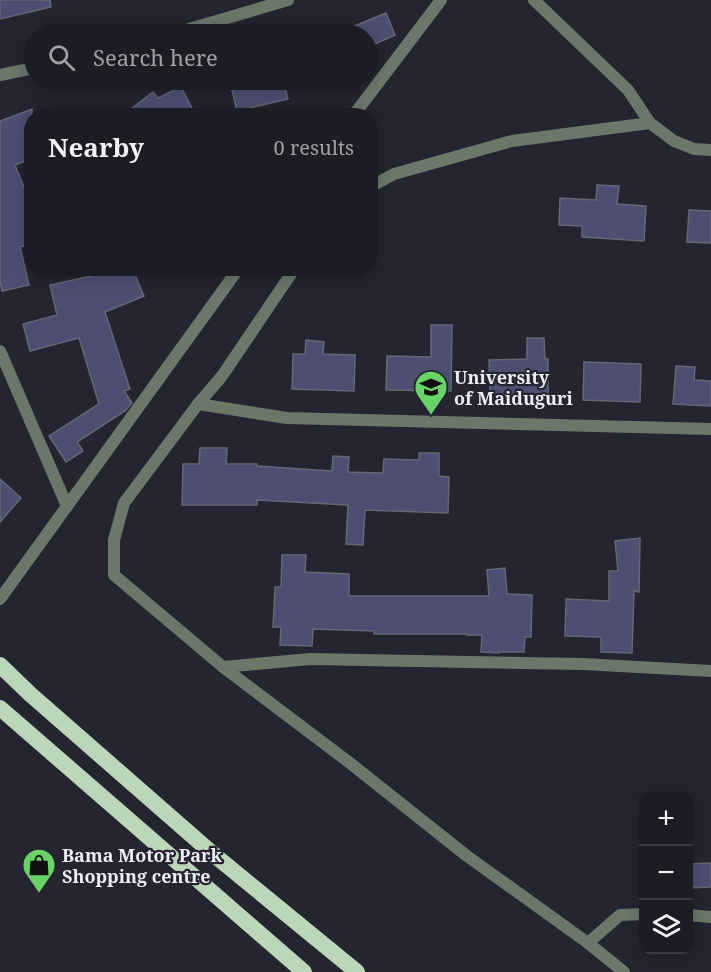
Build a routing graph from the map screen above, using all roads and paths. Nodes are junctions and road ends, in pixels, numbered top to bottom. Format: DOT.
graph roads {
  1 [pos="288,0"];
  2 [pos="441,0"];
  3 [pos="534,0"];
  4 [pos="206,24"];
  5 [pos="24,70"];
  6 [pos="0,75"];
  7 [pos="378,83"];
  8 [pos="373,90"];
  9 [pos="359,108"];
  10 [pos="650,123"];
  11 [pos="711,150"];
  12 [pos="378,183"];
  13 [pos="233,276"];
  14 [pos="290,276"];
  15 [pos="0,351"];
  16 [pos="198,404"];
  17 [pos="711,429"];
  18 [pos="67,506"];
  19 [pos="0,599"];
  20 [pos="0,665"];
  21 [pos="223,666"];
  22 [pos="711,672"];
  23 [pos="0,708"];
  24 [pos="639,914"];
  25 [pos="693,915"];
  26 [pos="711,917"];
  27 [pos="588,943"];
  28 [pos="304,972"];
  29 [pos="357,972"];
  30 [pos="624,972"];
  1 -- 4 [label="street"];
  2 -- 7 [label="street"];
  3 -- 10 [label="street"];
  5 -- 6 [label="street"];
  8 -- 9 [label="street"];
  10 -- 11 [label="street"];
  10 -- 12 [label="street"];
  13 -- 18 [label="street"];
  14 -- 16 [label="street"];
  15 -- 18 [label="street"];
  16 -- 17 [label="street"];
  16 -- 21 [label="street"];
  18 -- 19 [label="street"];
  20 -- 29 [label="highway"];
  21 -- 22 [label="street"];
  21 -- 27 [label="street"];
  23 -- 28 [label="highway"];
  24 -- 27 [label="street"];
  25 -- 26 [label="street"];
  27 -- 30 [label="street"];
}
